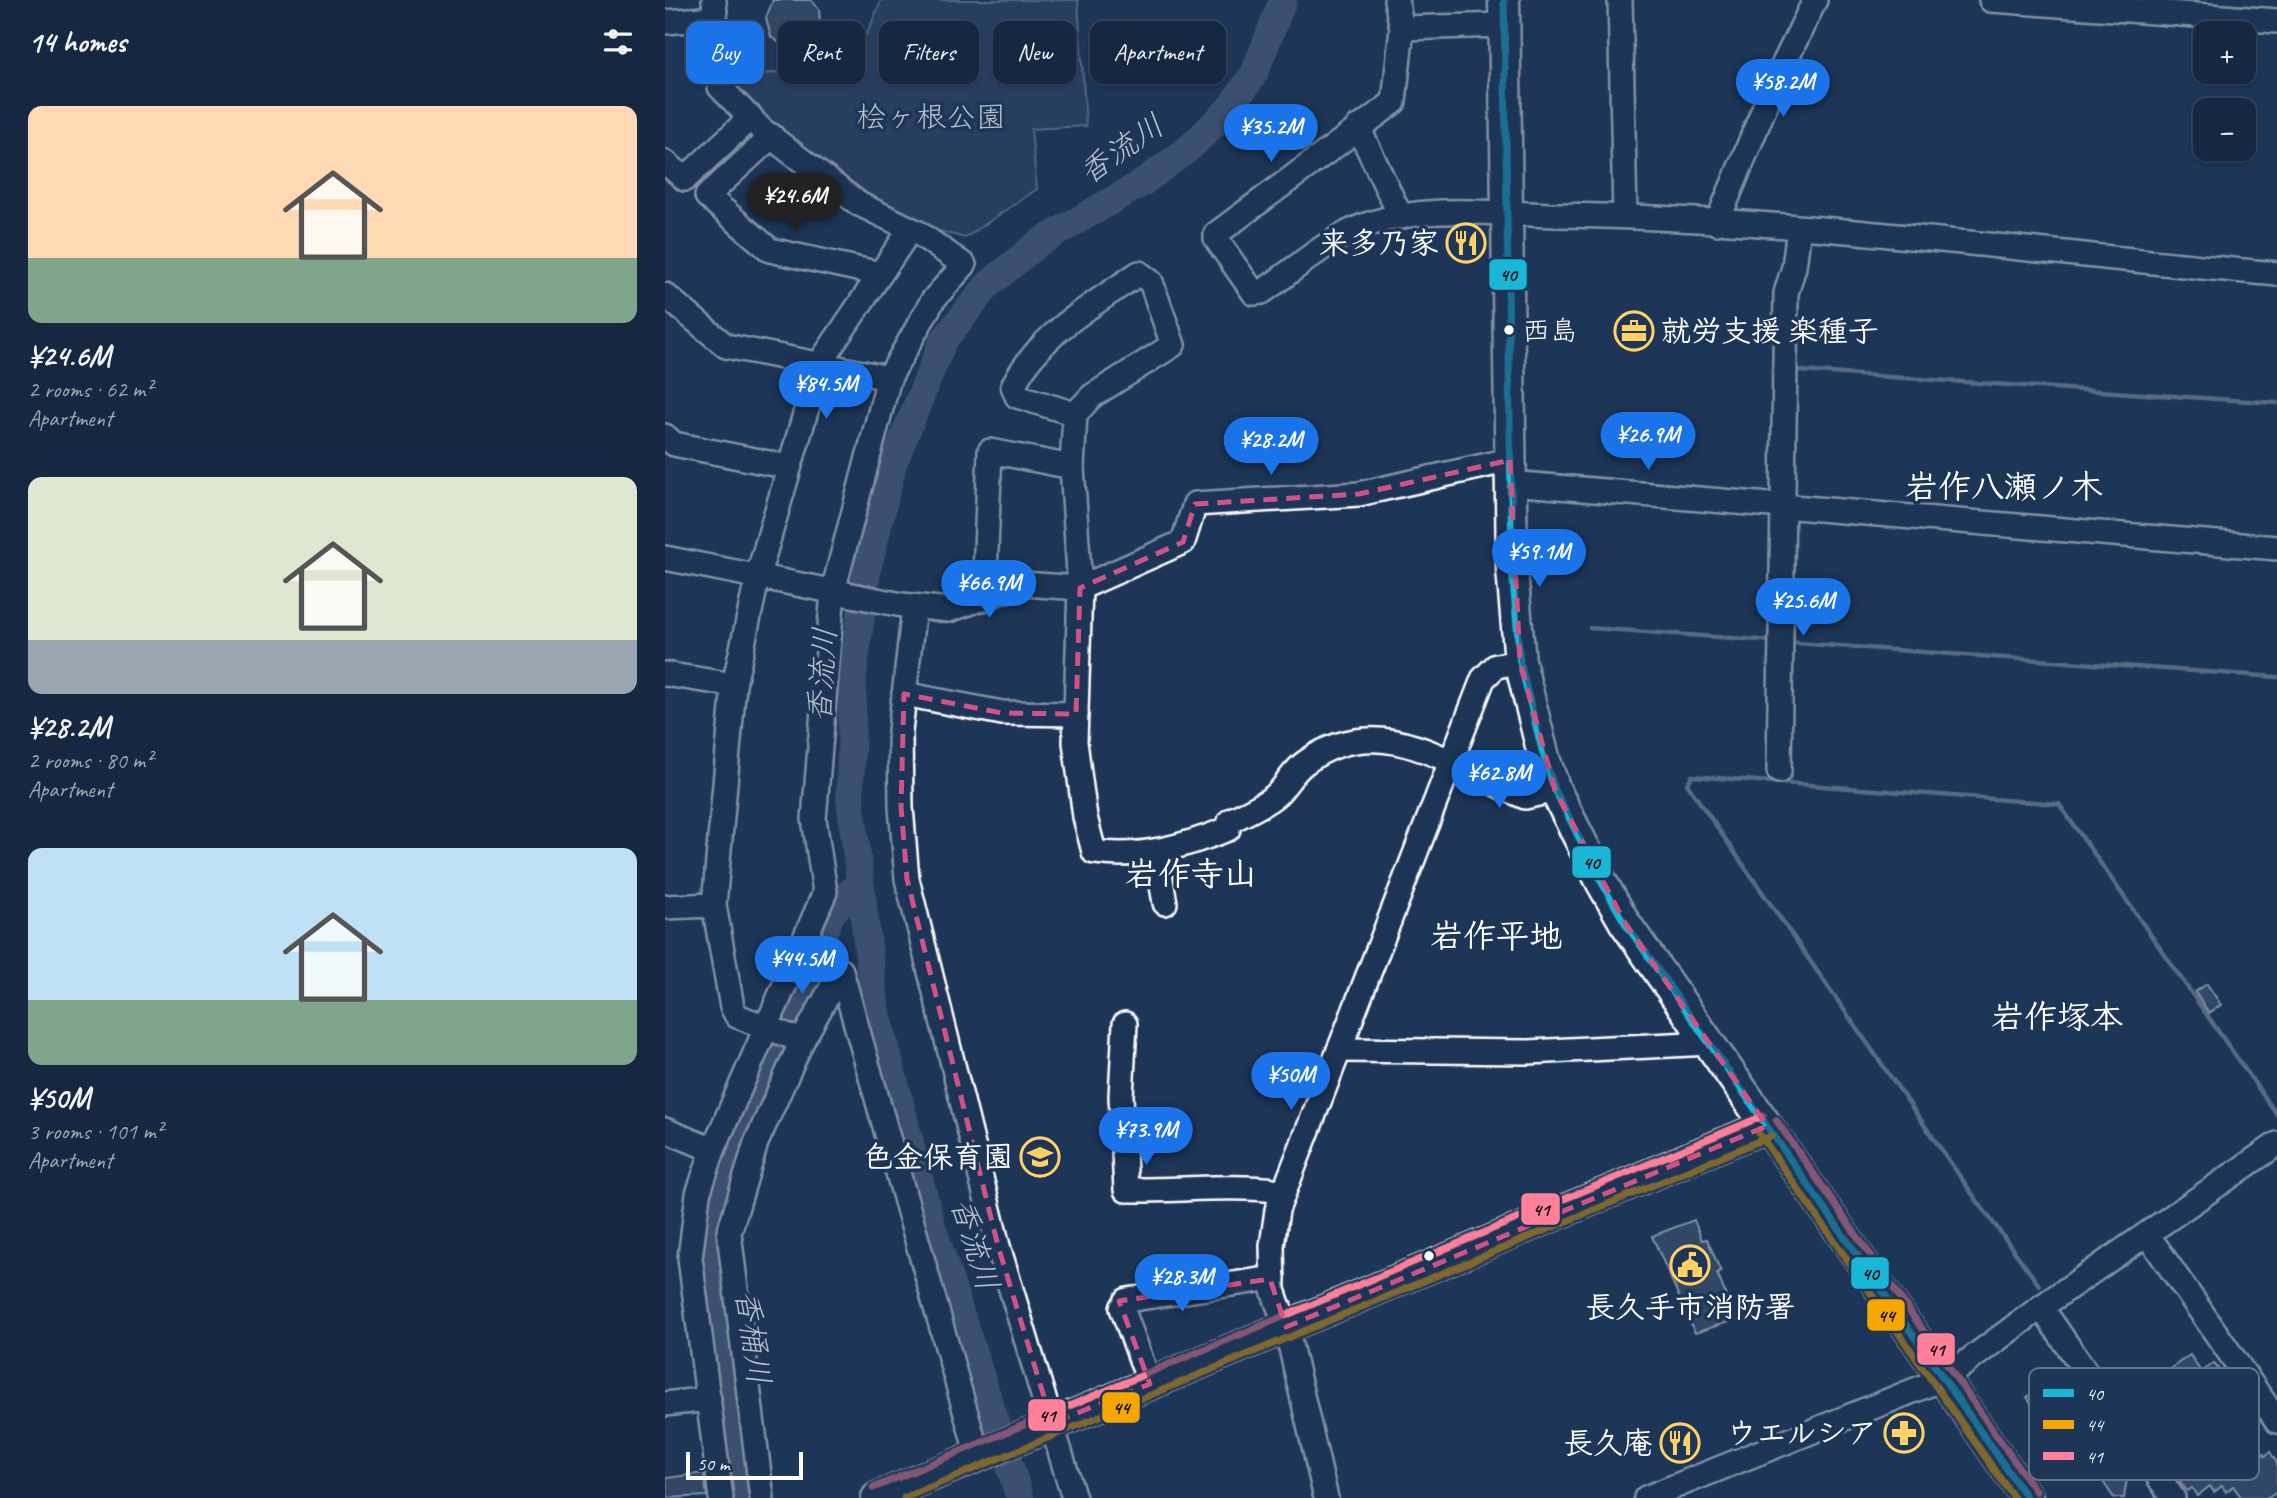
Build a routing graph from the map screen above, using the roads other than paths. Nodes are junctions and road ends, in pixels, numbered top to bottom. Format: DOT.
graph roads {
  1 [pos="1396,0"];
  2 [pos="1621,0"];
  3 [pos="1815,0"];
  4 [pos="1991,0"];
  5 [pos="715,9"];
  6 [pos="1504,13"];
  7 [pos="2277,21"];
  8 [pos="665,22"];
  9 [pos="1402,28"];
  10 [pos="751,117"];
  11 [pos="1358,127"];
  12 [pos="772,136"];
  13 [pos="665,162"];
  14 [pos="1505,214"];
  15 [pos="1625,215"];
  16 [pos="1401,216"];
  17 [pos="1717,223"];
  18 [pos="1800,228"];
  19 [pos="910,230"];
  20 [pos="880,274"];
  21 [pos="2277,274"];
  22 [pos="665,295"];
  23 [pos="820,363"];
  24 [pos="889,378"];
  25 [pos="1075,414"];
  26 [pos="665,436"];
  27 [pos="789,467"];
  28 [pos="1072,467"];
  29 [pos="1510,472"];
  30 [pos="1782,505"];
  31 [pos="2277,548"];
  32 [pos="665,558"];
  33 [pos="758,575"];
  34 [pos="1080,588"];
  35 [pos="838,593"];
  36 [pos="984,599"];
  37 [pos="908,606"];
  38 [pos="1520,662"];
  39 [pos="665,674"];
  40 [pos="734,685"];
  41 [pos="904,694"];
  42 [pos="1076,714"];
  43 [pos="1450,760"];
  44 [pos="1779,771"];
  45 [pos="1555,790"];
  46 [pos="1156,851"];
  47 [pos="1165,903"];
  48 [pos="714,905"];
  49 [pos="665,907"];
  50 [pos="1125,1024"];
  51 [pos="768,1029"];
  52 [pos="799,1040"];
  53 [pos="1711,1043"];
  54 [pos="1339,1050"];
  55 [pos="1767,1126"];
  56 [pos="665,1130"];
  57 [pos="2277,1144"];
  58 [pos="713,1150"];
  59 [pos="1283,1191"];
  60 [pos="2147,1234"];
  61 [pos="1273,1278"];
  62 [pos="2041,1307"];
  63 [pos="1286,1327"];
  64 [pos="2083,1368"];
  65 [pos="2240,1368"];
  66 [pos="1945,1378"];
  67 [pos="1150,1384"];
  68 [pos="2259,1395"];
  69 [pos="709,1399"];
  70 [pos="665,1404"];
  71 [pos="2277,1421"];
  72 [pos="1047,1426"];
  73 [pos="983,1454"];
  74 [pos="2161,1480"];
  75 [pos="1650,1497"];
  76 [pos="721,1498"];
  77 [pos="762,1498"];
  78 [pos="877,1498"];
  79 [pos="1074,1498"];
  80 [pos="1326,1498"];
  81 [pos="2027,1498"];
  82 [pos="2173,1498"];
  1 -- 9 [label="street"];
  2 -- 15 [label="street"];
  3 -- 17 [label="street"];
  4 -- 7 [label="street"];
  5 -- 8 [label="street"];
  5 -- 10 [label="street"];
  6 -- 9 [label="street"];
  6 -- 14 [label="main road"];
  9 -- 11 [label="street"];
  10 -- 12 [label="street"];
  10 -- 13 [label="street"];
  11 -- 16 [label="street"];
  11 -- 16 [label="street"];
  12 -- 19 [label="street"];
  12 -- 20 [label="street"];
  14 -- 15 [label="street"];
  14 -- 16 [label="street"];
  14 -- 29 [label="main road"];
  15 -- 17 [label="street"];
  17 -- 18 [label="street"];
  18 -- 21 [label="street"];
  18 -- 30 [label="street"];
  19 -- 20 [label="street"];
  19 -- 24 [label="street"];
  20 -- 23 [label="street"];
  22 -- 23 [label="street"];
  23 -- 24 [label="street"];
  23 -- 27 [label="street"];
  24 -- 35 [label="street"];
  25 -- 25 [label="street"];
  25 -- 28 [label="street"];
  26 -- 27 [label="street"];
  27 -- 33 [label="street"];
  28 -- 34 [label="street"];
  28 -- 36 [label="street"];
  29 -- 30 [label="street"];
  29 -- 34 [label="street"];
  29 -- 38 [label="main road"];
  30 -- 31 [label="street"];
  30 -- 44 [label="street"];
  32 -- 33 [label="street"];
  33 -- 35 [label="street"];
  33 -- 40 [label="street"];
  34 -- 36 [label="street"];
  34 -- 42 [label="street"];
  35 -- 37 [label="street"];
  35 -- 51 [label="street"];
  36 -- 37 [label="street"];
  37 -- 41 [label="street"];
  38 -- 43 [label="street"];
  38 -- 45 [label="main road"];
  39 -- 40 [label="street"];
  40 -- 48 [label="street"];
  41 -- 42 [label="street"];
  41 -- 72 [label="street"];
  42 -- 46 [label="street"];
  43 -- 45 [label="street"];
  43 -- 46 [label="street"];
  43 -- 54 [label="street"];
  45 -- 53 [label="main road"];
  46 -- 47 [label="street"];
  48 -- 49 [label="street"];
  48 -- 51 [label="street"];
  50 -- 59 [label="street"];
  51 -- 52 [label="street"];
  51 -- 58 [label="street"];
  52 -- 73 [label="street"];
  52 -- 77 [label="street"];
  53 -- 54 [label="street"];
  53 -- 55 [label="main road"];
  54 -- 59 [label="street"];
  55 -- 63 [label="main road"];
  55 -- 66 [label="main road"];
  56 -- 58 [label="street"];
  57 -- 60 [label="street"];
  58 -- 69 [label="street"];
  59 -- 61 [label="street"];
  60 -- 62 [label="street"];
  60 -- 65 [label="street"];
  61 -- 63 [label="street"];
  61 -- 67 [label="street"];
  62 -- 64 [label="street"];
  62 -- 66 [label="street"];
  63 -- 67 [label="main road"];
  63 -- 80 [label="street"];
  66 -- 75 [label="street"];
  66 -- 81 [label="main road"];
  67 -- 72 [label="main road"];
  68 -- 71 [label="street"];
  69 -- 70 [label="street"];
  69 -- 76 [label="street"];
  72 -- 73 [label="main road"];
  72 -- 79 [label="street"];
  73 -- 78 [label="main road"];
  74 -- 82 [label="street"];
}
